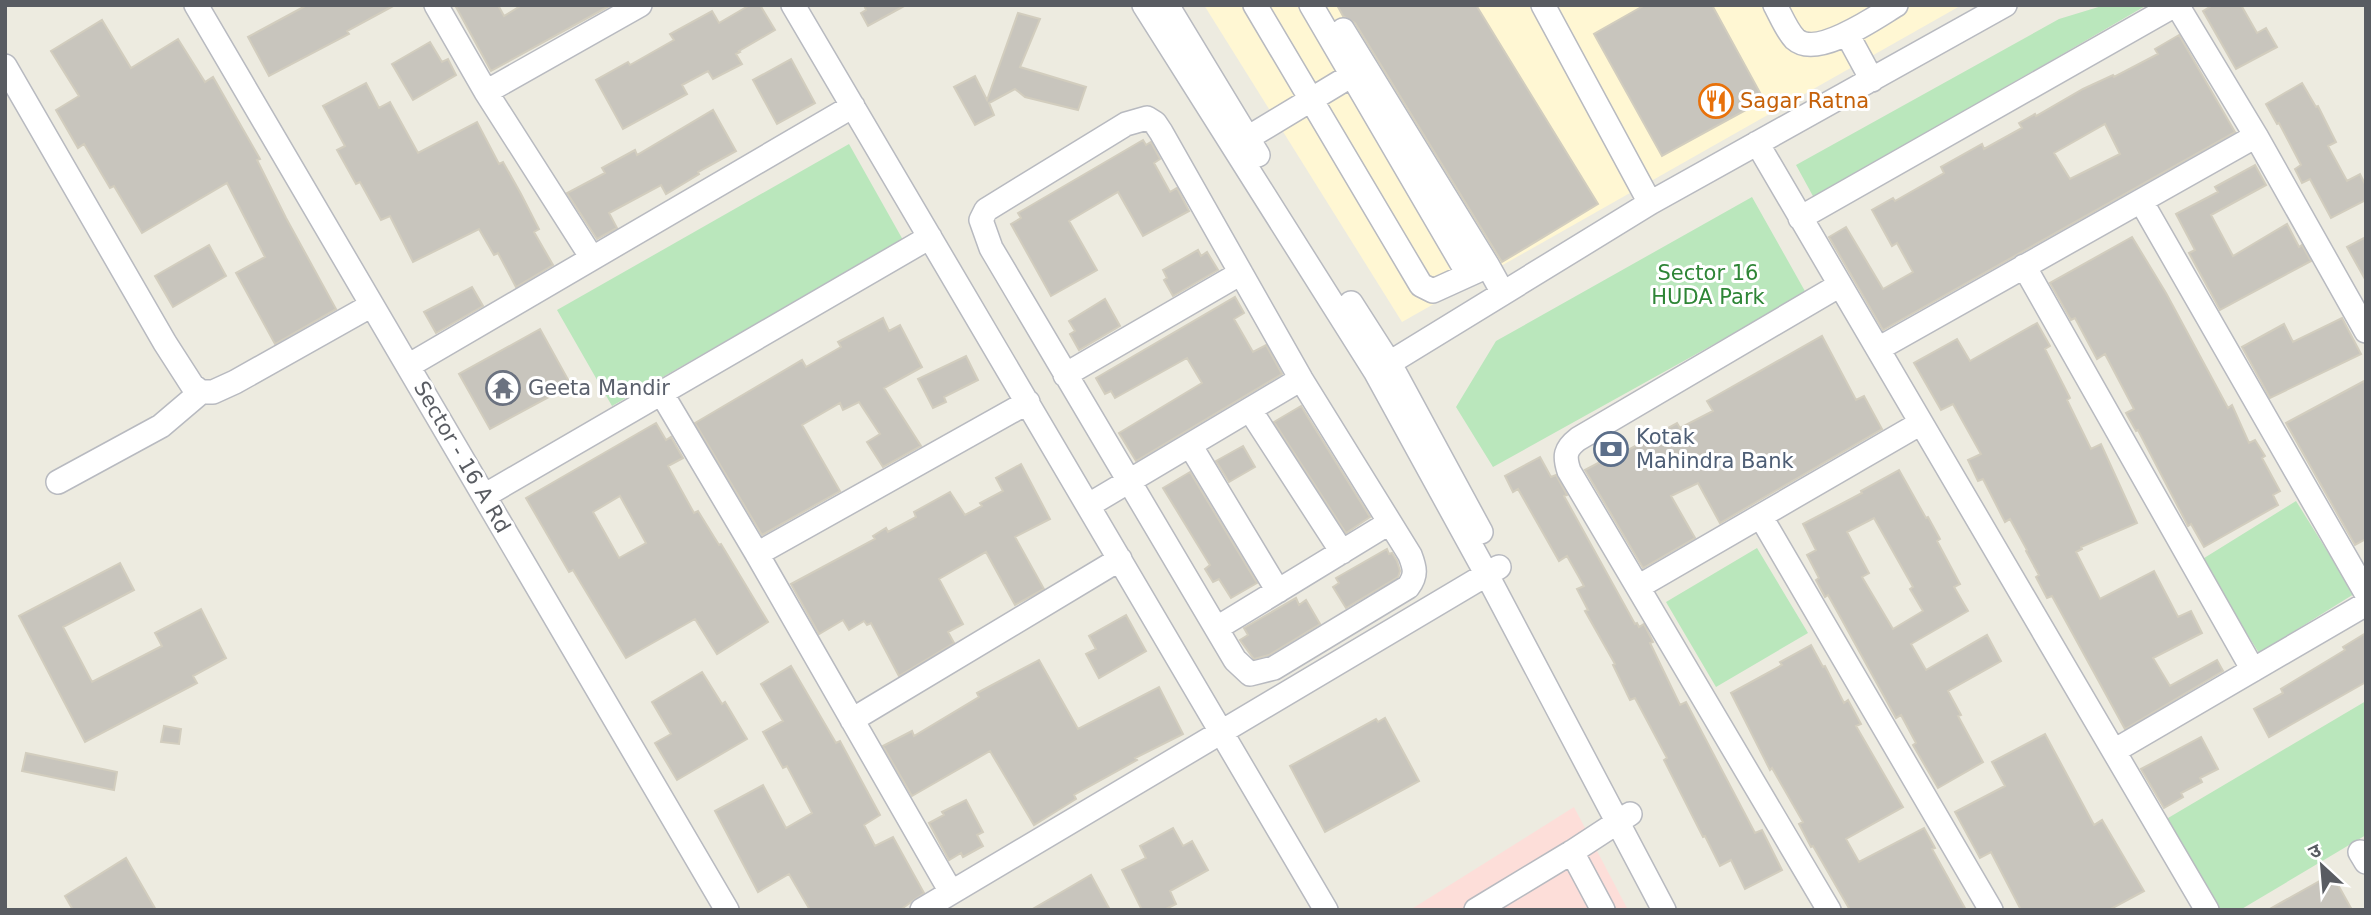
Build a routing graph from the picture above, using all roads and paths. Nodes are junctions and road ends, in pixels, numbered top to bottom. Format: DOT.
graph roads {
  1 [pos="196,5"];
  2 [pos="436,5"];
  3 [pos="640,5"];
  4 [pos="793,5"];
  5 [pos="1144,5"];
  6 [pos="1167,5"];
  7 [pos="1255,5"];
  8 [pos="1311,5"];
  9 [pos="1328,5"];
  10 [pos="1544,5"];
  11 [pos="1775,5"];
  12 [pos="1896,5"];
  13 [pos="2176,5"];
  14 [pos="1994,8"];
  15 [pos="1847,34"];
  16 [pos="5,66"];
  17 [pos="1352,75"];
  18 [pos="1872,80"];
  19 [pos="486,92"];
  20 [pos="1311,99"];
  21 [pos="853,106"];
  22 [pos="2256,136"];
  23 [pos="1240,143"];
  24 [pos="1757,143"];
  25 [pos="2141,201"];
  26 [pos="1650,203"];
  27 [pos="1800,218"];
  28 [pos="930,237"];
  29 [pos="592,258"];
  30 [pos="2024,266"];
  31 [pos="1478,270"];
  32 [pos="1241,272"];
  33 [pos="1840,285"];
  34 [pos="1503,293"];
  35 [pos="372,305"];
  36 [pos="2366,331"];
  37 [pos="1878,349"];
  38 [pos="408,366"];
  39 [pos="1383,368"];
  40 [pos="1065,375"];
  41 [pos="1301,379"];
  42 [pos="201,392"];
  43 [pos="662,394"];
  44 [pos="1028,402"];
  45 [pos="1250,410"];
  46 [pos="1921,423"];
  47 [pos="1190,445"];
  48 [pos="58,482"];
  49 [pos="1128,482"];
  50 [pos="484,496"];
  51 [pos="1089,505"];
  52 [pos="1761,517"];
  53 [pos="1389,523"];
  54 [pos="1342,552"];
  55 [pos="757,554"];
  56 [pos="1120,559"];
  57 [pos="1493,571"];
  58 [pos="1638,587"];
  59 [pos="1278,591"];
  60 [pos="2366,593"];
  61 [pos="2366,604"];
  62 [pos="1217,628"];
  63 [pos="2253,670"];
  64 [pos="852,720"];
  65 [pos="1223,732"];
  66 [pos="2114,751"];
  67 [pos="1624,818"];
  68 [pos="1572,852"];
  69 [pos="951,892"];
  70 [pos="727,910"];
  71 [pos="922,910"];
  72 [pos="1326,910"];
  73 [pos="1476,910"];
  74 [pos="1604,910"];
  75 [pos="1664,910"];
  76 [pos="1680,910"];
  77 [pos="1829,910"];
  78 [pos="1991,910"];
  79 [pos="2207,910"];
  1 -- 35 [label="street, Sector - 16 A Rd"];
  2 -- 19 [label="street"];
  3 -- 19 [label="street"];
  4 -- 21 [label="street"];
  5 -- 23 [label="street"];
  6 -- 23 [label="street"];
  7 -- 20 [label="street"];
  8 -- 17 [label="street"];
  9 -- 31 [label="street"];
  10 -- 26 [label="street"];
  11 -- 15 [label="street"];
  12 -- 15 [label="street"];
  13 -- 22 [label="street"];
  13 -- 27 [label="street"];
  14 -- 18 [label="street"];
  15 -- 18 [label="street"];
  16 -- 42 [label="street"];
  17 -- 20 [label="street"];
  17 -- 31 [label="street"];
  18 -- 24 [label="street"];
  19 -- 29 [label="street"];
  20 -- 23 [label="street"];
  20 -- 31 [label="street"];
  21 -- 28 [label="street"];
  21 -- 29 [label="street"];
  22 -- 25 [label="street"];
  22 -- 36 [label="street"];
  23 -- 39 [label="street"];
  24 -- 26 [label="street"];
  24 -- 27 [label="street"];
  25 -- 30 [label="street"];
  25 -- 60 [label="street"];
  26 -- 34 [label="street"];
  27 -- 33 [label="street"];
  28 -- 43 [label="street"];
  28 -- 44 [label="street"];
  29 -- 38 [label="street"];
  30 -- 37 [label="street"];
  30 -- 63 [label="street"];
  31 -- 34 [label="street"];
  32 -- 40 [label="street"];
  32 -- 40 [label="street"];
  32 -- 41 [label="street"];
  33 -- 37 [label="street"];
  33 -- 58 [label="street"];
  34 -- 39 [label="street"];
  35 -- 38 [label="street, Sector - 16 A Rd"];
  35 -- 42 [label="street"];
  37 -- 46 [label="street"];
  38 -- 50 [label="street, Sector - 16 A Rd"];
  39 -- 57 [label="street"];
  40 -- 49 [label="street"];
  41 -- 45 [label="street"];
  41 -- 53 [label="street"];
  42 -- 48 [label="street"];
  43 -- 50 [label="street"];
  43 -- 55 [label="street"];
  44 -- 51 [label="street"];
  44 -- 55 [label="street"];
  45 -- 47 [label="street"];
  45 -- 54 [label="street"];
  46 -- 52 [label="street"];
  46 -- 66 [label="street"];
  47 -- 49 [label="street"];
  47 -- 59 [label="street"];
  49 -- 51 [label="street"];
  49 -- 62 [label="street"];
  50 -- 70 [label="street, Sector - 16 A Rd"];
  51 -- 56 [label="street"];
  52 -- 58 [label="street"];
  52 -- 78 [label="street"];
  53 -- 54 [label="street"];
  53 -- 62 [label="street"];
  54 -- 59 [label="street"];
  55 -- 64 [label="street"];
  56 -- 64 [label="street"];
  56 -- 65 [label="street"];
  57 -- 65 [label="street"];
  57 -- 67 [label="street"];
  58 -- 77 [label="street"];
  59 -- 62 [label="street"];
  61 -- 63 [label="street"];
  63 -- 66 [label="street"];
  64 -- 69 [label="street"];
  65 -- 69 [label="street"];
  65 -- 72 [label="street"];
  66 -- 79 [label="street"];
  67 -- 68 [label="street"];
  67 -- 75 [label="street"];
  67 -- 76 [label="street"];
  68 -- 73 [label="street"];
  68 -- 74 [label="street"];
  69 -- 71 [label="street"];
}
